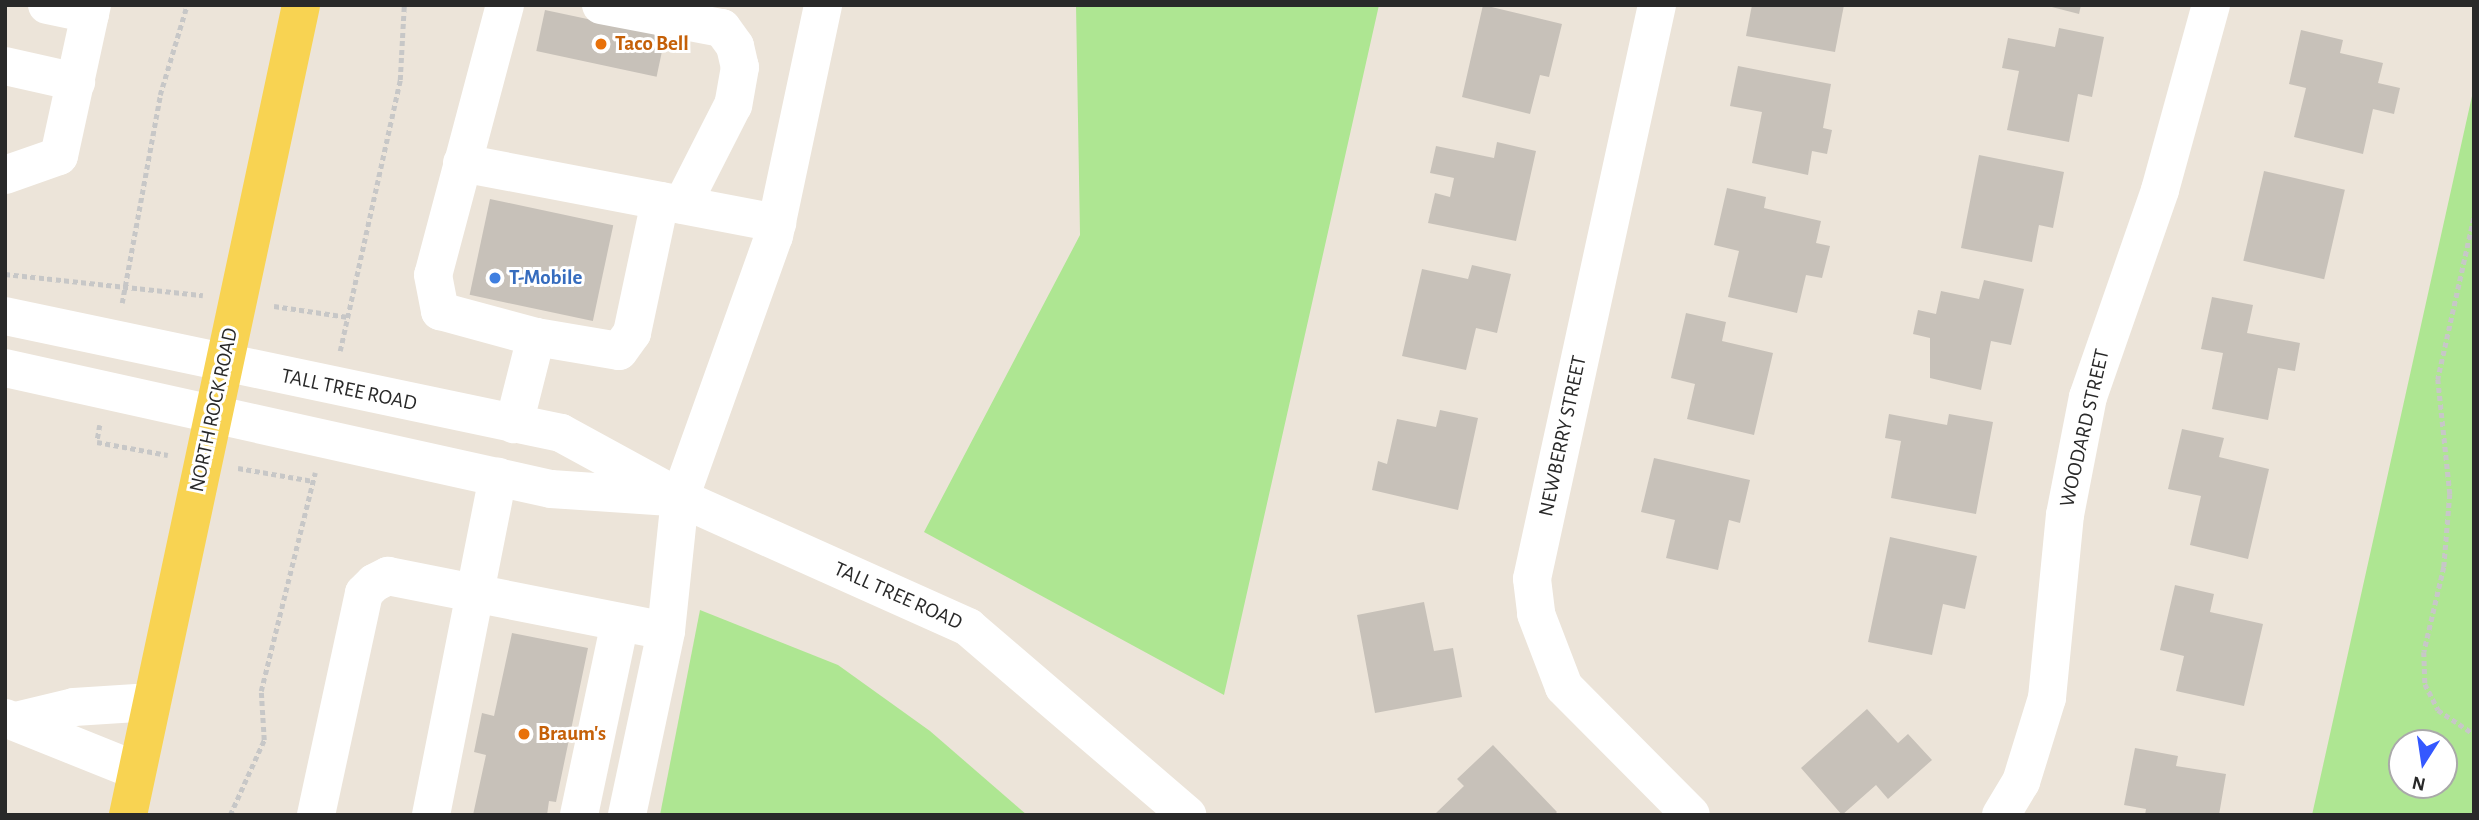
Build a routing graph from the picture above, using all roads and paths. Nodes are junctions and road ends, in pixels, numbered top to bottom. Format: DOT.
graph roads {
  1 [pos="47,5"];
  2 [pos="187,5"];
  3 [pos="301,5"];
  4 [pos="404,5"];
  5 [pos="506,5"];
  6 [pos="601,5"];
  7 [pos="823,5"];
  8 [pos="1657,5"];
  9 [pos="2211,5"];
  10 [pos="91,10"];
  11 [pos="5,66"];
  12 [pos="76,82"];
  13 [pos="462,163"];
  14 [pos="5,175"];
  15 [pos="671,203"];
  16 [pos="2474,218"];
  17 [pos="777,223"];
  18 [pos="5,274"];
  19 [pos="5,316"];
  20 [pos="536,337"];
  21 [pos="341,351"];
  22 [pos="223,365"];
  23 [pos="5,368"];
  24 [pos="214,411"];
  25 [pos="514,424"];
  26 [pos="498,477"];
  27 [pos="313,481"];
  28 [pos="680,498"];
  29 [pos="477,593"];
  30 [pos="620,622"];
  31 [pos="666,631"];
  32 [pos="152,702"];
  33 [pos="11,719"];
  34 [pos="2474,734"];
  35 [pos="137,771"];
  36 [pos="1168,808"];
  37 [pos="128,815"];
  38 [pos="230,815"];
  39 [pos="316,815"];
  40 [pos="431,815"];
  41 [pos="579,815"];
  42 [pos="627,815"];
  43 [pos="1691,815"];
  44 [pos="2001,815"];
  1 -- 10 [label="street"];
  2 -- 18 [label="path"];
  3 -- 22 [label="main road, NORTH ROCK ROAD"];
  4 -- 21 [label="path"];
  5 -- 13 [label="street"];
  6 -- 15 [label="street"];
  7 -- 17 [label="street"];
  8 -- 43 [label="street, NEWBERRY STREET"];
  9 -- 44 [label="street, WOODARD STREET"];
  10 -- 12 [label="street"];
  11 -- 12 [label="street"];
  12 -- 14 [label="street"];
  13 -- 15 [label="street"];
  13 -- 20 [label="street"];
  15 -- 17 [label="street"];
  15 -- 20 [label="street"];
  16 -- 34 [label="path"];
  17 -- 28 [label="street"];
  19 -- 22 [label="street, TALL TREE ROAD"];
  20 -- 25 [label="street"];
  22 -- 24 [label="main road, NORTH ROCK ROAD"];
  22 -- 25 [label="street, TALL TREE ROAD"];
  23 -- 24 [label="street, TALL TREE ROAD"];
  24 -- 26 [label="street, TALL TREE ROAD"];
  24 -- 32 [label="main road, NORTH ROCK ROAD"];
  25 -- 28 [label="street, TALL TREE ROAD"];
  26 -- 28 [label="street, TALL TREE ROAD"];
  26 -- 29 [label="street"];
  27 -- 38 [label="path"];
  28 -- 31 [label="street"];
  28 -- 36 [label="street, TALL TREE ROAD"];
  29 -- 30 [label="street"];
  29 -- 39 [label="street"];
  29 -- 40 [label="street"];
  30 -- 31 [label="street"];
  30 -- 41 [label="street"];
  31 -- 42 [label="street"];
  32 -- 33 [label="street"];
  32 -- 35 [label="main road, NORTH ROCK ROAD"];
  33 -- 35 [label="street"];
  35 -- 37 [label="main road, NORTH ROCK ROAD"];
}
